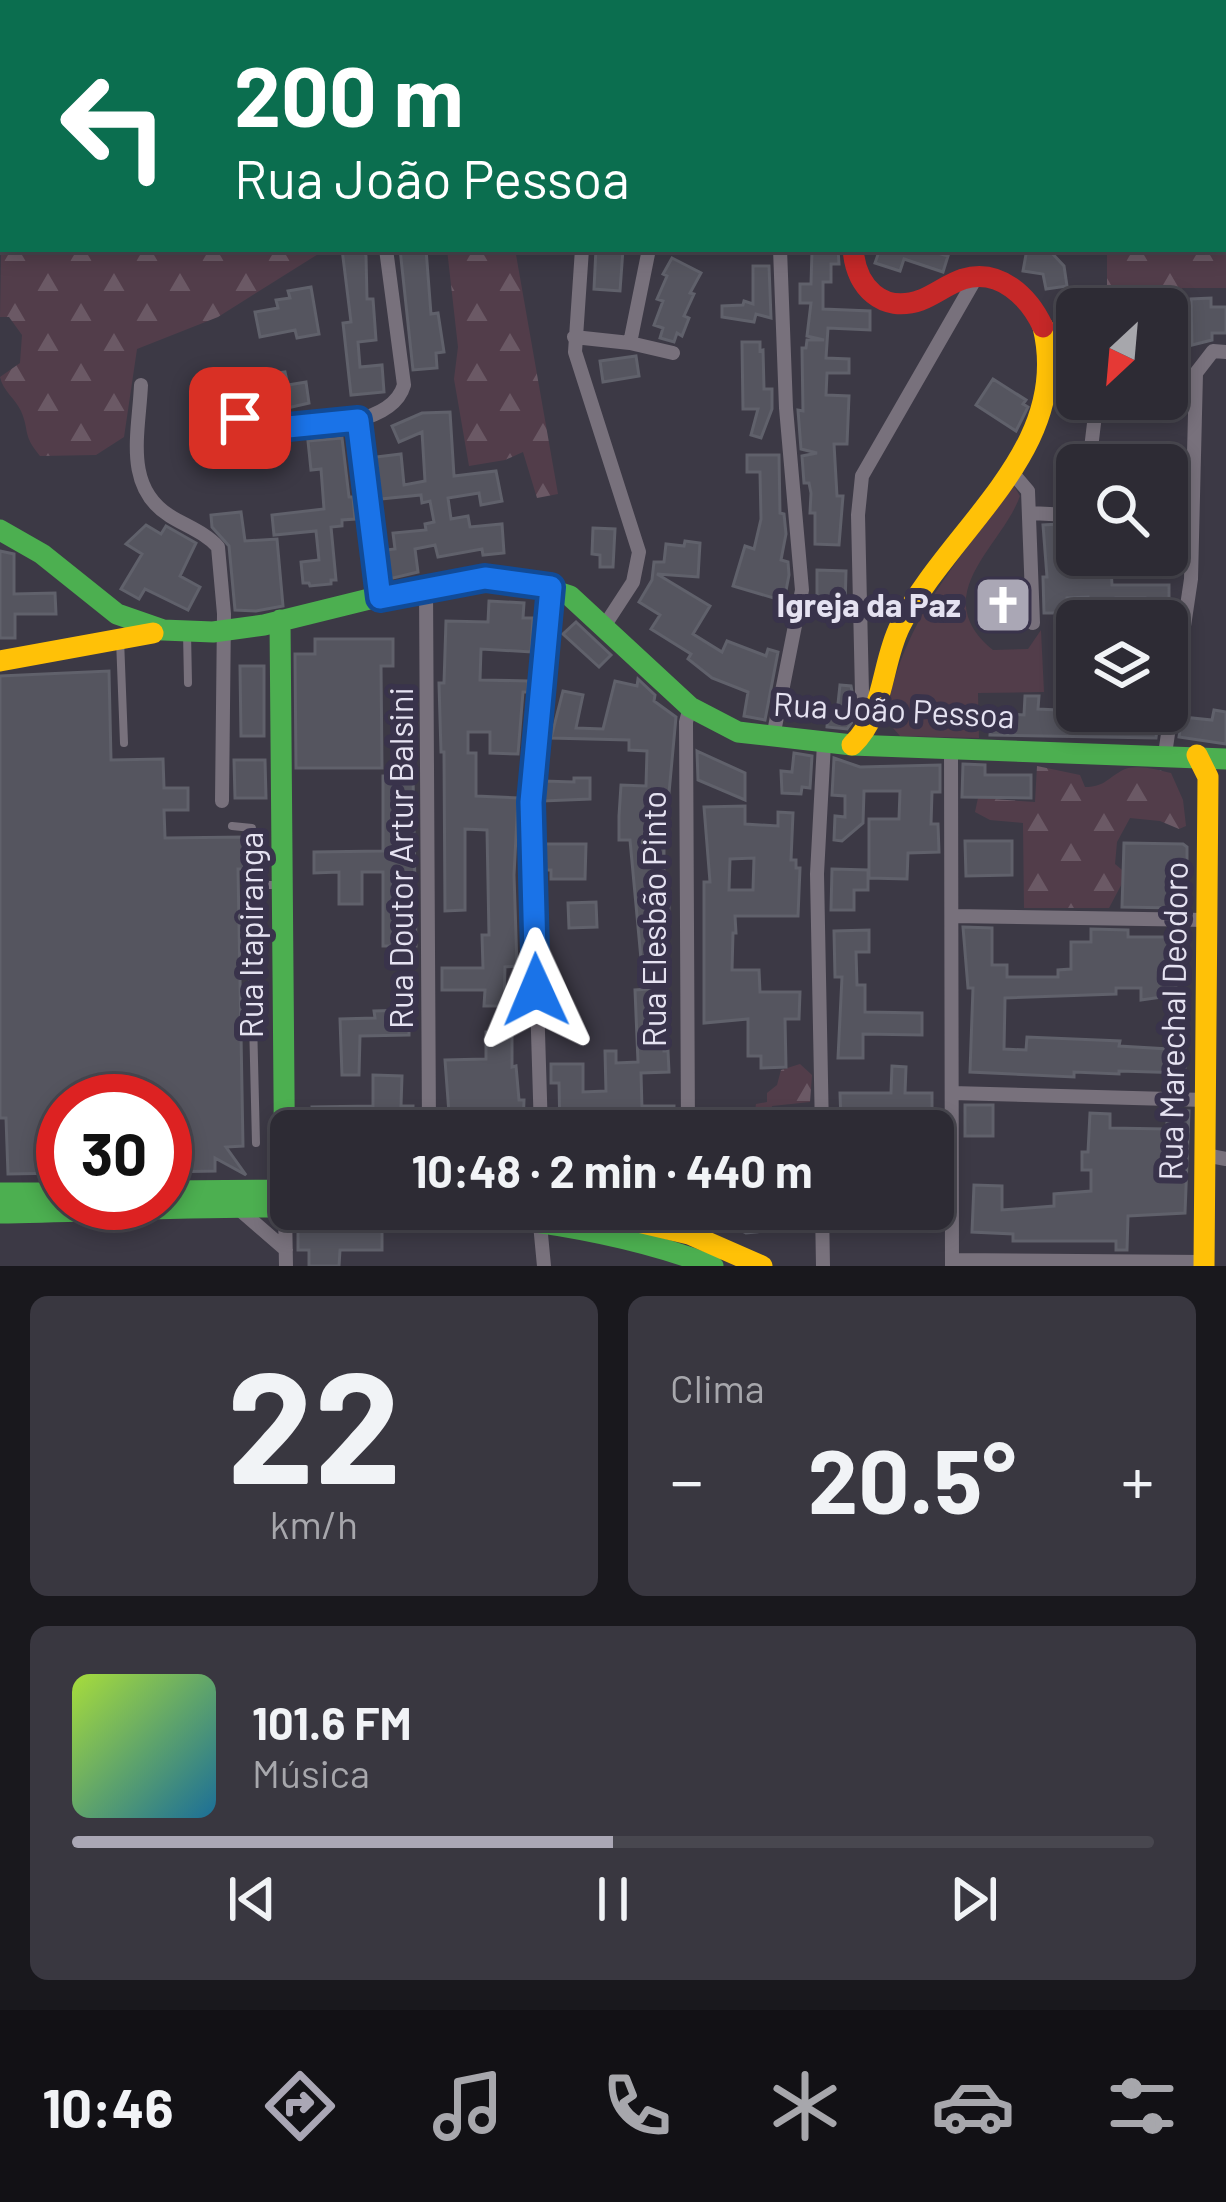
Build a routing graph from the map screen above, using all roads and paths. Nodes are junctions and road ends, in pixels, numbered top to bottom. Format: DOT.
graph roads {
  1 [pos="386,252"];
  2 [pos="582,252"];
  3 [pos="648,252"];
  4 [pos="780,252"];
  5 [pos="853,252"];
  6 [pos="977,276"];
  7 [pos="574,337"];
  8 [pos="630,343"];
  9 [pos="1226,352"];
  10 [pos="673,353"];
  11 [pos="236,375"];
  12 [pos="141,385"];
  13 [pos="358,420"];
  14 [pos="1010,470"];
  15 [pos="1030,513"];
  16 [pos="1056,514"];
  17 [pos="0,530"];
  18 [pos="426,587"];
  19 [pos="551,587"];
  20 [pos="380,598"];
  21 [pos="103,606"];
  22 [pos="280,620"];
  23 [pos="1034,623"];
  24 [pos="605,625"];
  25 [pos="223,630"];
  26 [pos="176,631"];
  27 [pos="119,638"];
  28 [pos="88,642"];
  29 [pos="0,661"];
  30 [pos="188,683"];
  31 [pos="690,707"];
  32 [pos="872,716"];
  33 [pos="772,737"];
  34 [pos="124,743"];
  35 [pos="824,743"];
  36 [pos="852,745"];
  37 [pos="907,748"];
  38 [pos="951,750"];
  39 [pos="1165,754"];
  40 [pos="1197,755"];
  41 [pos="1226,758"];
  42 [pos="1208,777"];
  43 [pos="222,801"];
  44 [pos="232,826"];
  45 [pos="254,885"];
  46 [pos="284,885"];
  47 [pos="952,916"];
  48 [pos="1207,920"];
  49 [pos="251,962"];
  50 [pos="284,962"];
  51 [pos="952,1094"];
  52 [pos="1205,1100"];
  53 [pos="286,1110"];
  54 [pos="429,1110"];
  55 [pos="540,1110"];
  56 [pos="688,1110"];
  57 [pos="822,1110"];
  58 [pos="256,1143"];
  59 [pos="1215,1157"];
  60 [pos="192,1192"];
  61 [pos="0,1193"];
  62 [pos="36,1193"];
  63 [pos="270,1195"];
  64 [pos="270,1202"];
  65 [pos="241,1211"];
  66 [pos="0,1214"];
  67 [pos="541,1230"];
  68 [pos="575,1230"];
  69 [pos="672,1230"];
  70 [pos="689,1230"];
  71 [pos="823,1230"];
  72 [pos="689,1234"];
  73 [pos="286,1258"];
  74 [pos="701,1263"];
  75 [pos="952,1263"];
  76 [pos="1204,1264"];
  77 [pos="544,1266"];
  78 [pos="762,1266"];
  79 [pos="823,1266"];
  1 -- 13 [label="street"];
  2 -- 7 [label="street"];
  3 -- 8 [label="street"];
  4 -- 33 [label="street"];
  5 -- 6 [label="main road"];
  6 -- 14 [label="main road"];
  6 -- 32 [label="street"];
  7 -- 8 [label="street"];
  7 -- 24 [label="street"];
  8 -- 10 [label="street"];
  9 -- 39 [label="street"];
  11 -- 13 [label="street"];
  12 -- 25 [label="street"];
  13 -- 20 [label="street"];
  14 -- 15 [label="street"];
  14 -- 32 [label="main road"];
  15 -- 16 [label="street"];
  15 -- 23 [label="street"];
  17 -- 21 [label="main road, Rua João Pessoa"];
  18 -- 19 [label="main road, Rua João Pessoa"];
  18 -- 20 [label="main road, Rua João Pessoa"];
  18 -- 54 [label="street, Rua Doutor Artur Balsini"];
  19 -- 24 [label="main road, Rua João Pessoa"];
  19 -- 55 [label="street"];
  20 -- 22 [label="main road, Rua João Pessoa"];
  21 -- 26 [label="main road, Rua João Pessoa"];
  21 -- 28 [label="main road"];
  22 -- 25 [label="main road, Rua João Pessoa"];
  22 -- 46 [label="main road, Rua Itapiranga"];
  24 -- 31 [label="main road, Rua João Pessoa"];
  25 -- 26 [label="main road, Rua João Pessoa"];
  25 -- 43 [label="street"];
  26 -- 27 [label="main road"];
  26 -- 30 [label="lane"];
  27 -- 28 [label="main road"];
  27 -- 34 [label="lane"];
  28 -- 29 [label="main road"];
  31 -- 33 [label="main road, Rua João Pessoa"];
  31 -- 56 [label="street, Rua Elesbão Pinto"];
  32 -- 36 [label="main road"];
  32 -- 37 [label="main road"];
  33 -- 35 [label="main road, Rua João Pessoa"];
  35 -- 36 [label="main road, Rua João Pessoa"];
  35 -- 57 [label="street"];
  36 -- 37 [label="main road, Rua João Pessoa"];
  37 -- 38 [label="main road, Rua João Pessoa"];
  38 -- 39 [label="main road, Rua João Pessoa"];
  38 -- 47 [label="street"];
  39 -- 40 [label="main road, Rua João Pessoa"];
  40 -- 41 [label="main road, Rua João Pessoa"];
  40 -- 42 [label="main road, Rua Marechal Deodoro"];
  41 -- 42 [label="main road"];
  42 -- 48 [label="main road, Rua Marechal Deodoro"];
  44 -- 45 [label="lane"];
  45 -- 46 [label="lane"];
  45 -- 49 [label="lane"];
  46 -- 50 [label="main road, Rua Itapiranga"];
  47 -- 48 [label="street"];
  47 -- 51 [label="street"];
  48 -- 52 [label="main road, Rua Marechal Deodoro"];
  49 -- 50 [label="lane"];
  49 -- 58 [label="lane"];
  50 -- 53 [label="main road, Rua Itapiranga"];
  51 -- 52 [label="street"];
  51 -- 75 [label="street"];
  52 -- 59 [label="main road, Rua Marechal Deodoro"];
  59 -- 76 [label="main road, Rua Marechal Deodoro"];
  60 -- 63 [label="main road"];
  61 -- 62 [label="main road"];
  64 -- 65 [label="main road"];
  65 -- 66 [label="main road"];
  65 -- 73 [label="street, Rua Itapiranga"];
  67 -- 77 [label="street"];
  68 -- 74 [label="main road"];
  69 -- 72 [label="main road"];
  70 -- 72 [label="street"];
  71 -- 79 [label="street"];
  72 -- 78 [label="main road"];
  75 -- 76 [label="street"];
}
